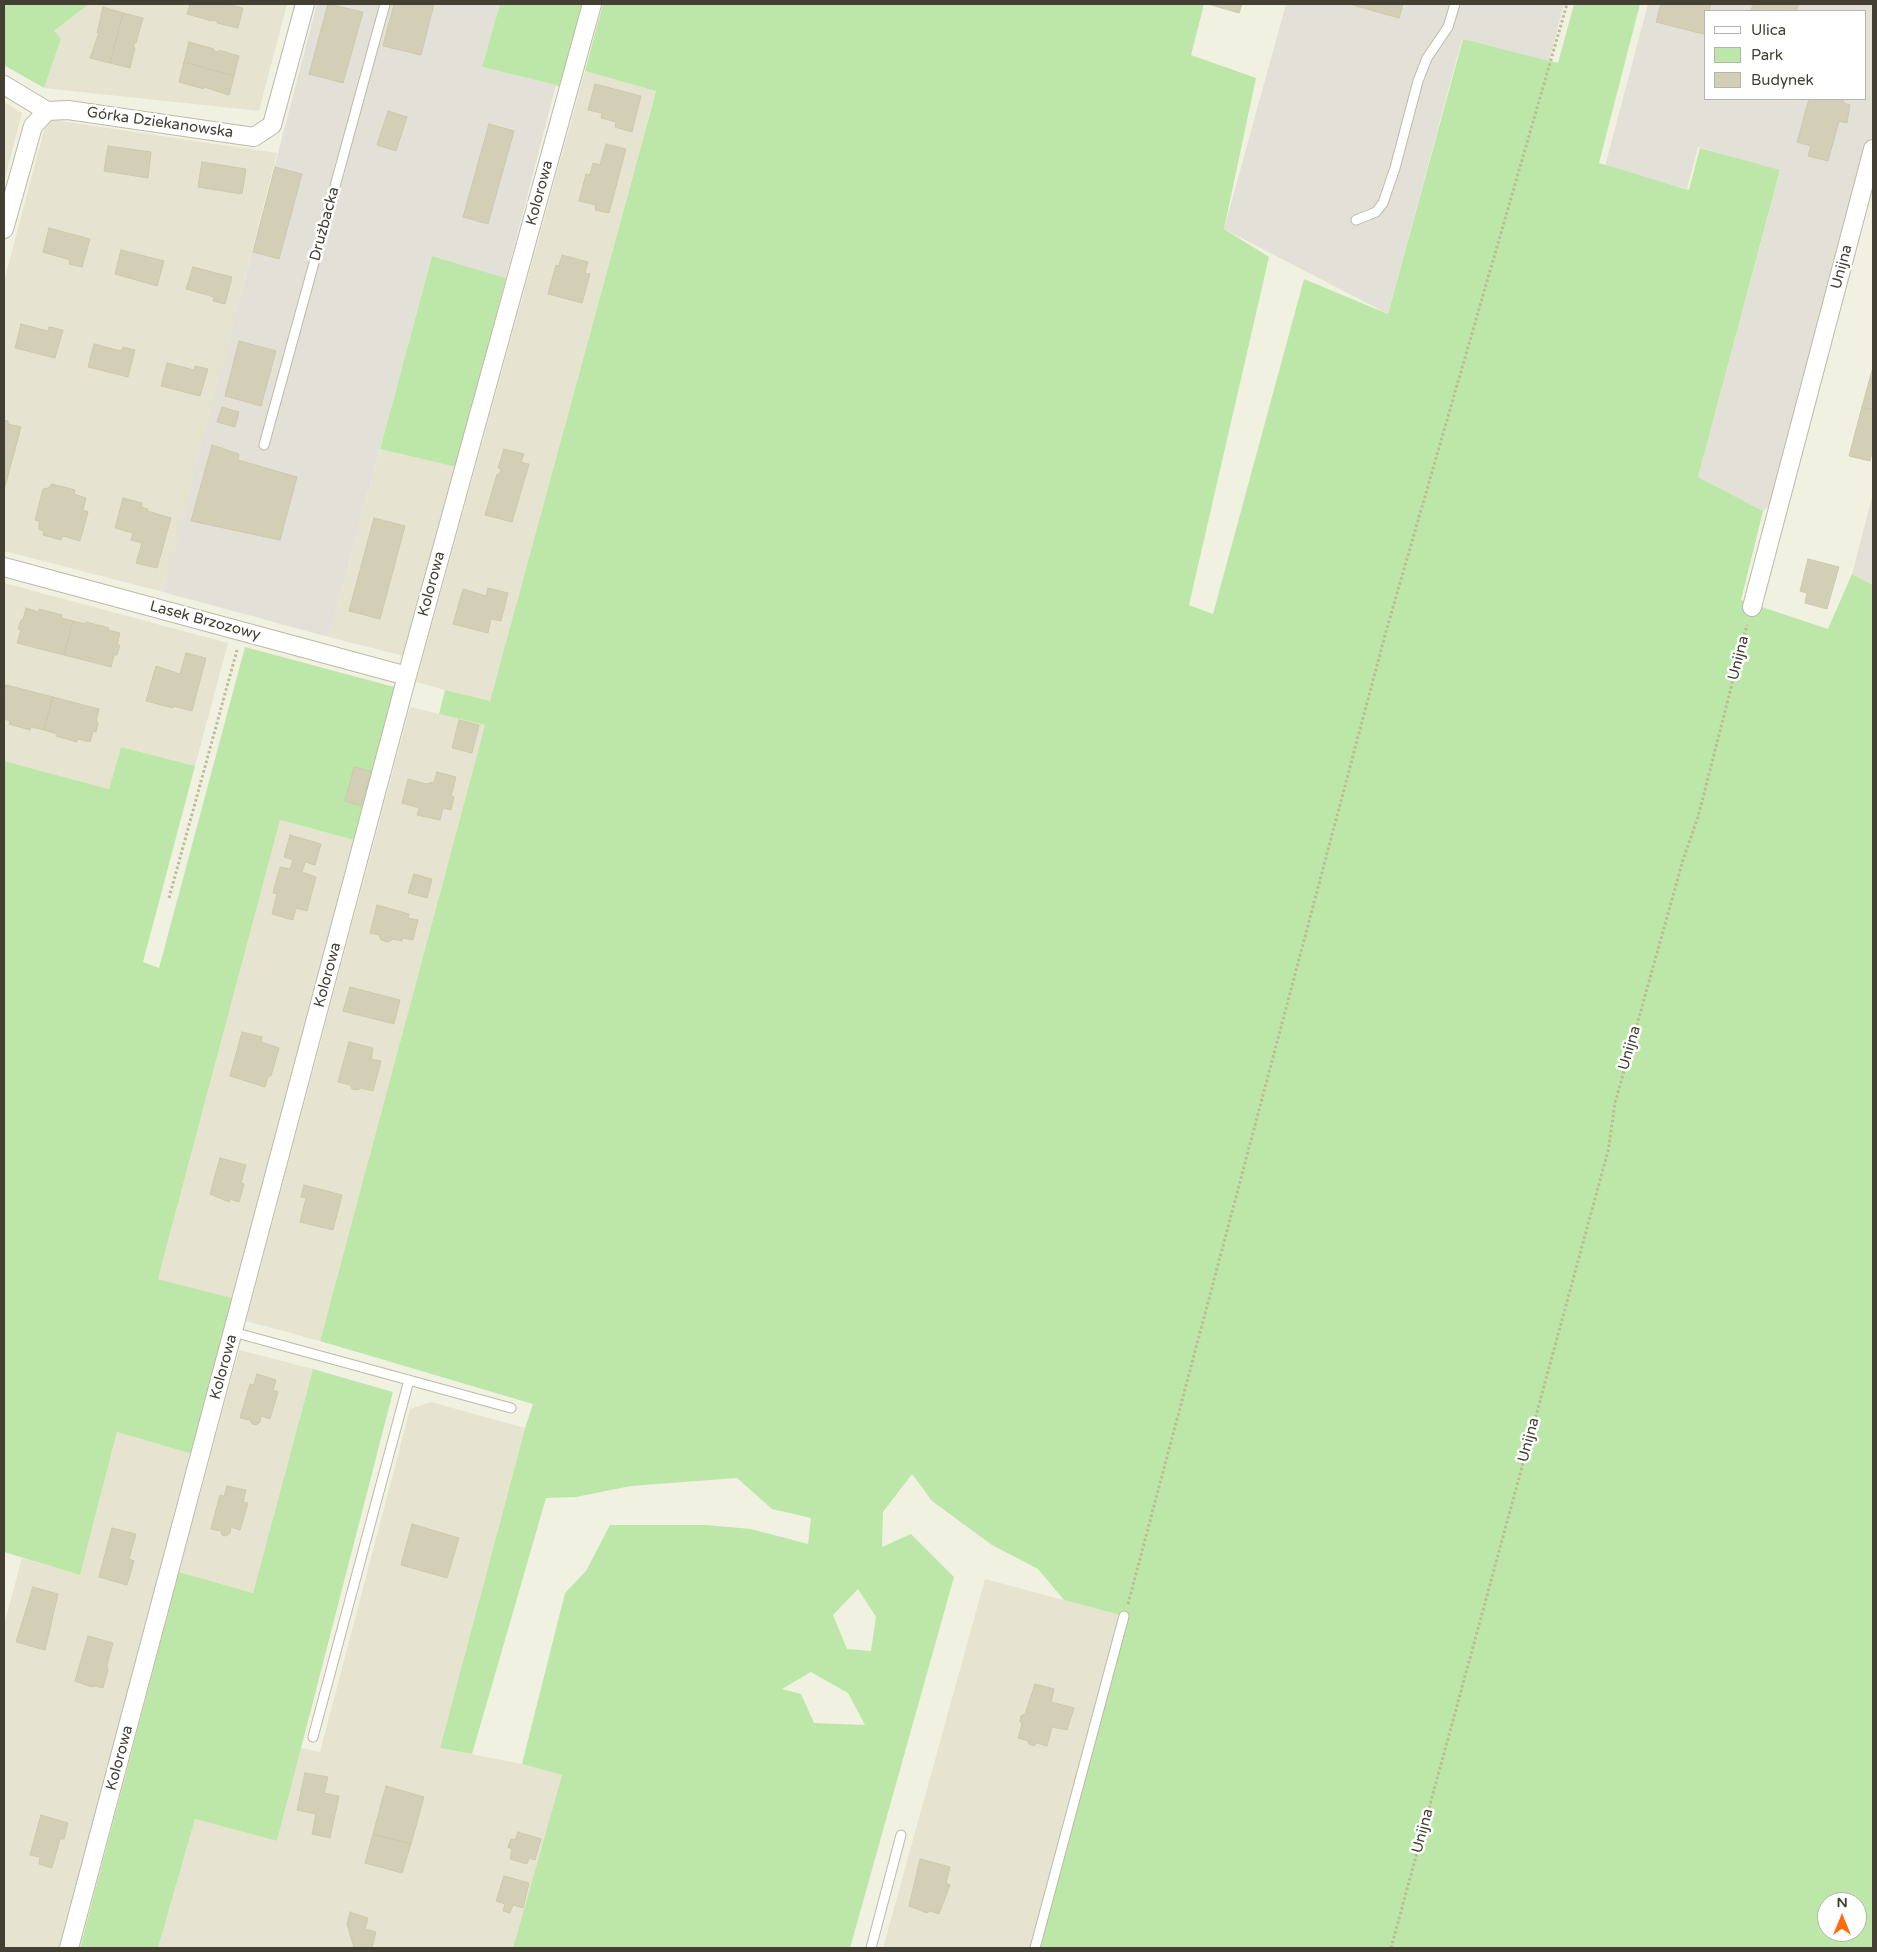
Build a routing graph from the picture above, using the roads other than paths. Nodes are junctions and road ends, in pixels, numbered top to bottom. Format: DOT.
graph roads {
  1 [pos="305,4"];
  2 [pos="385,4"];
  3 [pos="592,4"];
  4 [pos="1454,4"];
  5 [pos="4,85"];
  6 [pos="47,111"];
  7 [pos="1873,149"];
  8 [pos="1356,220"];
  9 [pos="4,229"];
  10 [pos="264,445"];
  11 [pos="4,566"];
  12 [pos="1752,607"];
  13 [pos="407,676"];
  14 [pos="233,1332"];
  15 [pos="409,1380"];
  16 [pos="511,1408"];
  17 [pos="1124,1616"];
  18 [pos="313,1737"];
  19 [pos="901,1835"];
  20 [pos="69,1948"];
  21 [pos="871,1948"];
  22 [pos="1035,1948"];
  1 -- 6 [label="street, Górka Dziekanowska"];
  2 -- 10 [label="lane, Drużbacka"];
  3 -- 13 [label="street, Kolorowa"];
  4 -- 8 [label="lane"];
  5 -- 6 [label="street"];
  6 -- 9 [label="street"];
  7 -- 12 [label="street, Unijna"];
  11 -- 13 [label="street, Lasek Brzozowy"];
  13 -- 14 [label="street, Kolorowa"];
  14 -- 15 [label="lane"];
  14 -- 20 [label="street, Kolorowa"];
  15 -- 16 [label="lane"];
  15 -- 18 [label="lane"];
  17 -- 22 [label="lane"];
  19 -- 21 [label="lane"];
}
